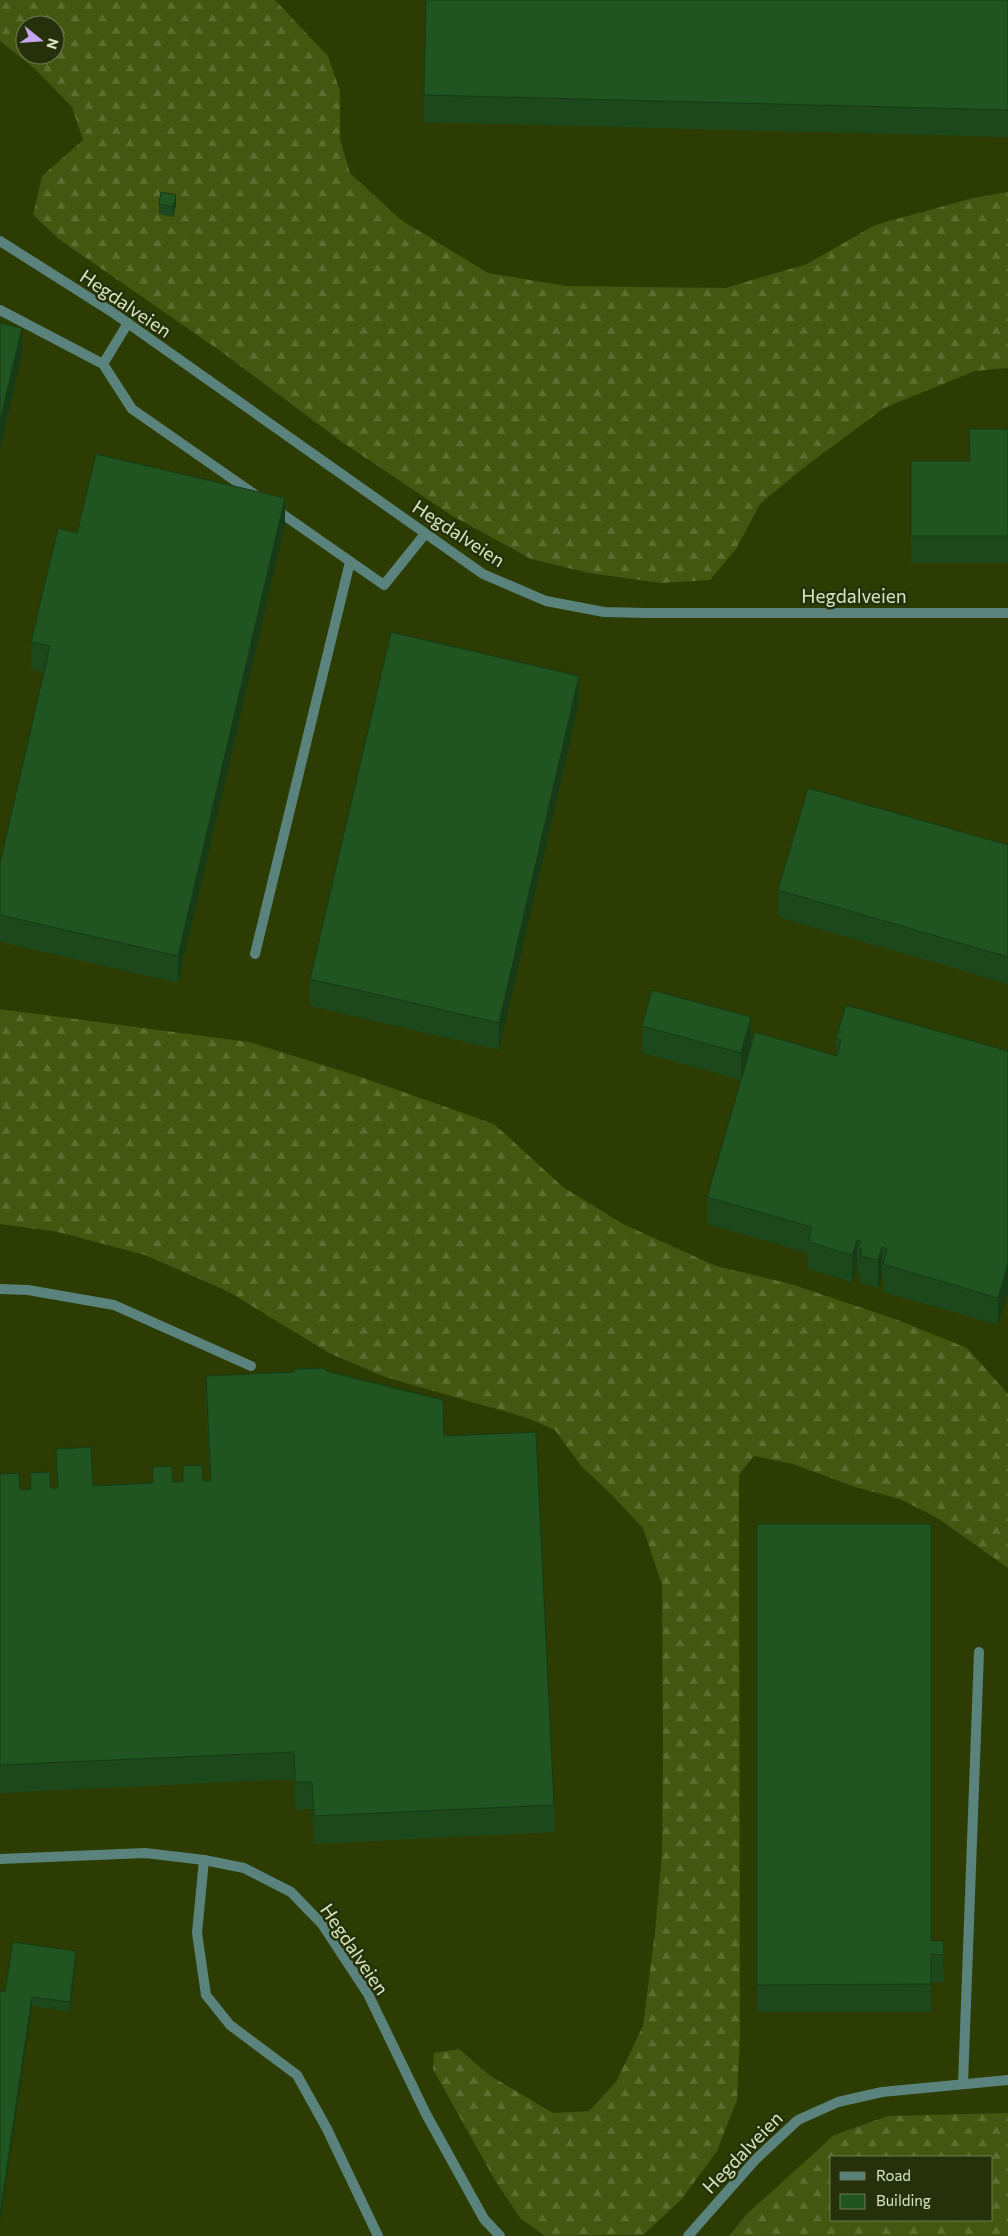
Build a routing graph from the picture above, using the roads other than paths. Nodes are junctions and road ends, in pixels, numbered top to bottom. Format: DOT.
graph roads {
  1 [pos="0,241"];
  2 [pos="0,310"];
  3 [pos="128,324"];
  4 [pos="103,364"];
  5 [pos="425,534"];
  6 [pos="350,562"];
  7 [pos="1008,612"];
  8 [pos="254,954"];
  9 [pos="0,1289"];
  10 [pos="252,1366"];
  11 [pos="979,1652"];
  12 [pos="0,1859"];
  13 [pos="204,1860"];
  14 [pos="1008,2080"];
  15 [pos="963,2084"];
  16 [pos="378,2236"];
  17 [pos="500,2236"];
  18 [pos="688,2236"];
  1 -- 3 [label="street, Hegdalveien"];
  2 -- 4 [label="street"];
  3 -- 4 [label="street"];
  3 -- 5 [label="street, Hegdalveien"];
  4 -- 6 [label="street"];
  5 -- 6 [label="street"];
  5 -- 7 [label="street, Hegdalveien"];
  6 -- 8 [label="street"];
  9 -- 10 [label="street"];
  11 -- 15 [label="street"];
  12 -- 13 [label="street, Hegdalveien"];
  13 -- 16 [label="street"];
  13 -- 17 [label="street, Hegdalveien"];
  14 -- 15 [label="street, Hegdalveien"];
  15 -- 18 [label="street, Hegdalveien"];
}
